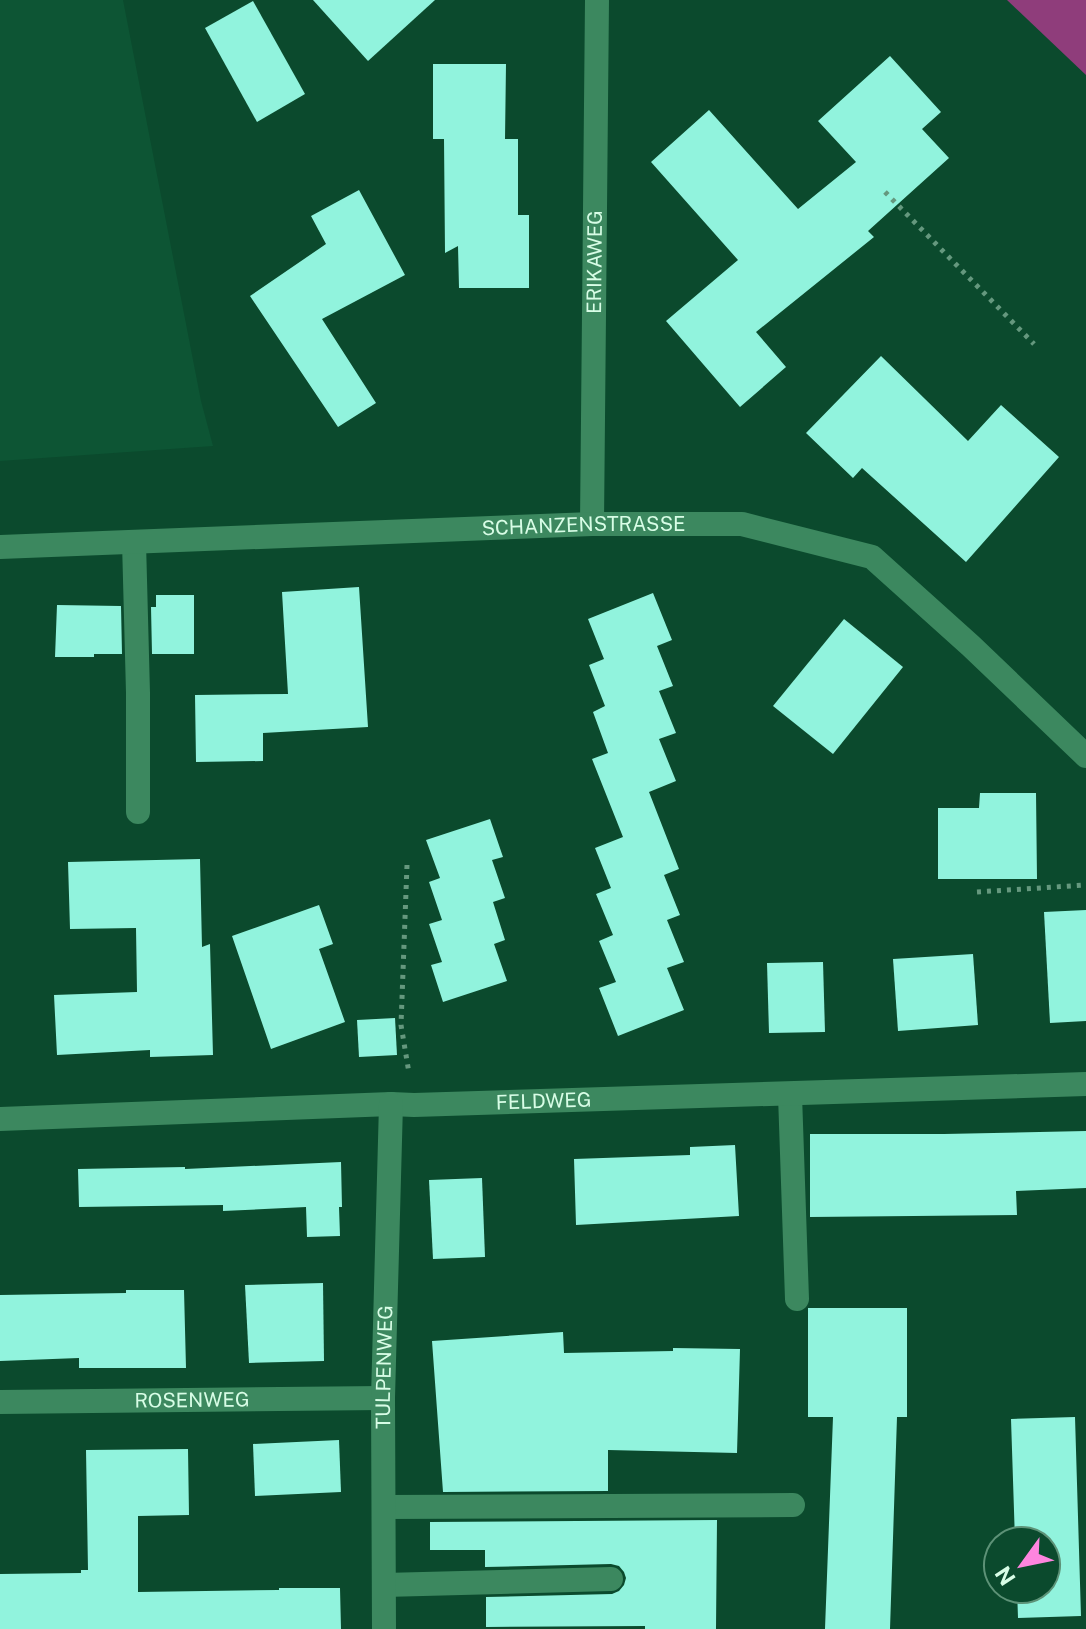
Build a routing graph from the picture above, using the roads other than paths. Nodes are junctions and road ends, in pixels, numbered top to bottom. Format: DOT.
graph roads {
  1 [pos="597,0"];
  2 [pos="592,524"];
  3 [pos="134,542"];
  4 [pos="0,547"];
  5 [pos="1086,756"];
  6 [pos="138,812"];
  7 [pos="1086,1084"];
  8 [pos="790,1095"];
  9 [pos="402,1105"];
  10 [pos="0,1119"];
  11 [pos="797,1299"];
  12 [pos="383,1398"];
  13 [pos="0,1402"];
  14 [pos="793,1505"];
  15 [pos="384,1507"];
  16 [pos="611,1579"];
  17 [pos="384,1585"];
  18 [pos="384,1629"];
  1 -- 2 [label="street, ERIKAWEG"];
  2 -- 3 [label="street, SCHANZENSTRASSE"];
  2 -- 5 [label="street, SCHANZENSTRASSE"];
  3 -- 4 [label="street, SCHANZENSTRASSE"];
  3 -- 6 [label="street"];
  7 -- 8 [label="street, FELDWEG"];
  8 -- 9 [label="street, FELDWEG"];
  8 -- 11 [label="street"];
  9 -- 10 [label="street, FELDWEG"];
  9 -- 12 [label="street, TULPENWEG"];
  12 -- 13 [label="street, ROSENWEG"];
  12 -- 15 [label="street, TULPENWEG"];
  14 -- 15 [label="street"];
  15 -- 17 [label="street, TULPENWEG"];
  16 -- 17 [label="street"];
  17 -- 18 [label="street, TULPENWEG"];
}
